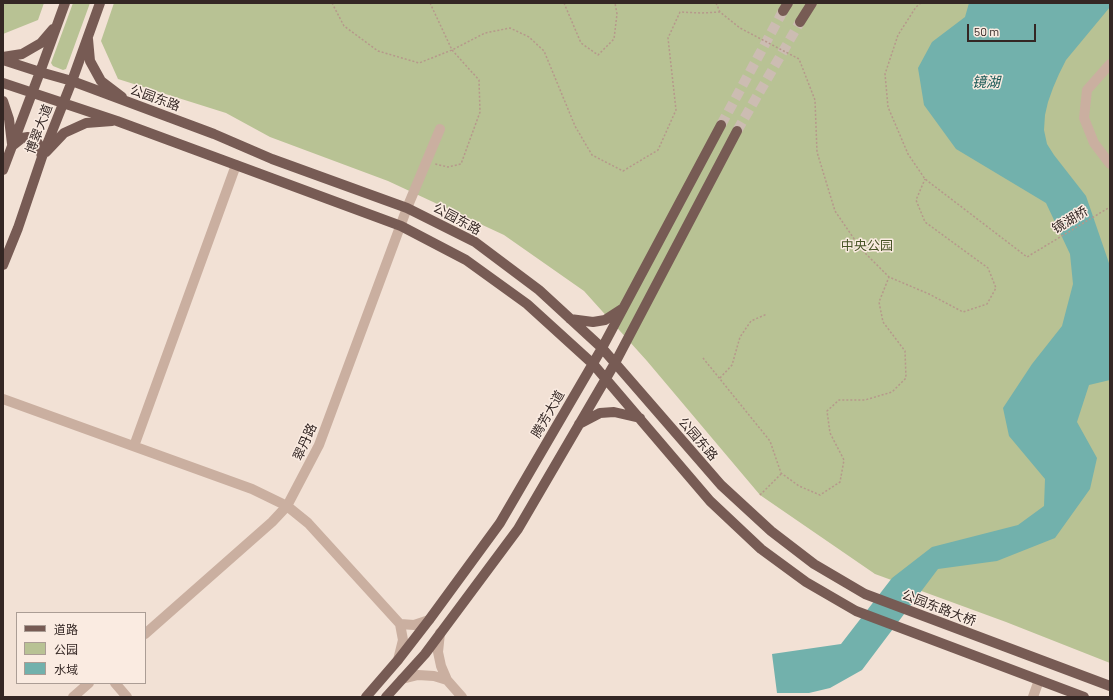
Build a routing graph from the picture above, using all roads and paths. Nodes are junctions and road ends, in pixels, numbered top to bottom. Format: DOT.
graph roads {
  1 [pos="65,3"];
  2 [pos="100,3"];
  3 [pos="332,3"];
  4 [pos="430,3"];
  5 [pos="564,3"];
  6 [pos="614,3"];
  7 [pos="716,3"];
  8 [pos="812,3"];
  9 [pos="921,3"];
  10 [pos="720,12"];
  11 [pos="800,22"];
  12 [pos="57,24"];
  13 [pos="88,36"];
  14 [pos="452,50"];
  15 [pos="3,58"];
  16 [pos="1110,64"];
  17 [pos="40,72"];
  18 [pos="72,81"];
  19 [pos="3,83"];
  20 [pos="32,93"];
  21 [pos="3,101"];
  22 [pos="64,102"];
  23 [pos="129,103"];
  24 [pos="117,121"];
  25 [pos="721,125"];
  26 [pos="440,129"];
  27 [pos="737,132"];
  28 [pos="12,146"];
  29 [pos="42,157"];
  30 [pos="434,163"];
  31 [pos="1110,164"];
  32 [pos="236,165"];
  33 [pos="3,170"];
  34 [pos="925,179"];
  35 [pos="1110,207"];
  36 [pos="407,208"];
  37 [pos="401,226"];
  38 [pos="3,265"];
  39 [pos="889,277"];
  40 [pos="624,308"];
  41 [pos="767,314"];
  42 [pos="570,318"];
  43 [pos="602,348"];
  44 [pos="703,358"];
  45 [pos="615,363"];
  46 [pos="592,364"];
  47 [pos="606,378"];
  48 [pos="720,378"];
  49 [pos="3,399"];
  50 [pos="640,418"];
  51 [pos="579,424"];
  52 [pos="134,446"];
  53 [pos="781,474"];
  54 [pos="760,495"];
  55 [pos="287,506"];
  56 [pos="771,531"];
  57 [pos="429,620"];
  58 [pos="400,624"];
  59 [pos="146,633"];
  60 [pos="440,633"];
  61 [pos="398,660"];
  62 [pos="402,679"];
  63 [pos="447,680"];
  64 [pos="1039,680"];
  65 [pos="88,684"];
  66 [pos="116,684"];
  67 [pos="1110,686"];
  68 [pos="73,697"];
  69 [pos="127,697"];
  70 [pos="366,697"];
  71 [pos="386,697"];
  72 [pos="462,697"];
  73 [pos="1033,697"];
  74 [pos="1084,697"];
  1 -- 12 [label="main road, 博翠大道"];
  2 -- 13 [label="main road, 博翠大道"];
  3 -- 14 [label="path"];
  4 -- 14 [label="path"];
  5 -- 6 [label="path"];
  7 -- 10 [label="path"];
  8 -- 11 [label="main road"];
  9 -- 34 [label="path"];
  10 -- 14 [label="path"];
  10 -- 39 [label="path"];
  12 -- 15 [label="main road"];
  12 -- 17 [label="main road, 博翠大道"];
  13 -- 18 [label="main road, 博翠大道"];
  13 -- 23 [label="main road"];
  14 -- 30 [label="path"];
  15 -- 17 [label="main road, 公园东路"];
  16 -- 31 [label="street"];
  17 -- 18 [label="main road, 公园东路"];
  17 -- 20 [label="main road, 博翠大道"];
  18 -- 22 [label="main road, 博翠大道"];
  18 -- 23 [label="main road, 公园东路"];
  19 -- 20 [label="main road"];
  20 -- 22 [label="main road"];
  20 -- 28 [label="main road, 博翠大道"];
  21 -- 28 [label="main road"];
  22 -- 24 [label="main road"];
  22 -- 29 [label="main road, 博翠大道"];
  23 -- 36 [label="main road, 公园东路"];
  24 -- 29 [label="main road"];
  24 -- 32 [label="main road"];
  25 -- 40 [label="main road, 腾芳大道"];
  26 -- 36 [label="street, 翠丹路"];
  27 -- 45 [label="main road"];
  28 -- 29 [label="main road"];
  28 -- 33 [label="main road, 博翠大道"];
  29 -- 38 [label="main road, 博翠大道"];
  32 -- 37 [label="main road"];
  32 -- 52 [label="street"];
  34 -- 35 [label="path, 镜湖桥"];
  34 -- 39 [label="path"];
  36 -- 37 [label="street, 翠丹路"];
  36 -- 42 [label="main road, 公园东路"];
  37 -- 46 [label="main road"];
  37 -- 55 [label="street, 翠丹路"];
  39 -- 53 [label="path"];
  40 -- 42 [label="main road"];
  40 -- 43 [label="main road, 腾芳大道"];
  41 -- 48 [label="path"];
  42 -- 43 [label="main road, 公园东路"];
  43 -- 45 [label="main road, 公园东路"];
  43 -- 46 [label="main road, 腾芳大道"];
  44 -- 48 [label="path"];
  45 -- 47 [label="main road"];
  45 -- 56 [label="main road, 公园东路"];
  46 -- 47 [label="main road"];
  46 -- 57 [label="main road, 腾芳大道"];
  47 -- 50 [label="main road"];
  47 -- 51 [label="main road"];
  48 -- 53 [label="path"];
  49 -- 52 [label="street"];
  50 -- 51 [label="main road"];
  50 -- 64 [label="main road"];
  51 -- 60 [label="main road"];
  52 -- 55 [label="street"];
  53 -- 54 [label="path"];
  55 -- 58 [label="street"];
  55 -- 59 [label="street, 翠丹路"];
  56 -- 67 [label="main road, 公园东路大桥"];
  57 -- 58 [label="street"];
  57 -- 61 [label="main road, 腾芳大道"];
  58 -- 61 [label="street"];
  60 -- 62 [label="main road"];
  60 -- 63 [label="street"];
  61 -- 70 [label="main road, 腾芳大道"];
  62 -- 63 [label="street"];
  62 -- 71 [label="main road"];
  63 -- 72 [label="street"];
  64 -- 73 [label="street"];
  64 -- 74 [label="main road"];
  65 -- 68 [label="street"];
  66 -- 69 [label="street"];
}
